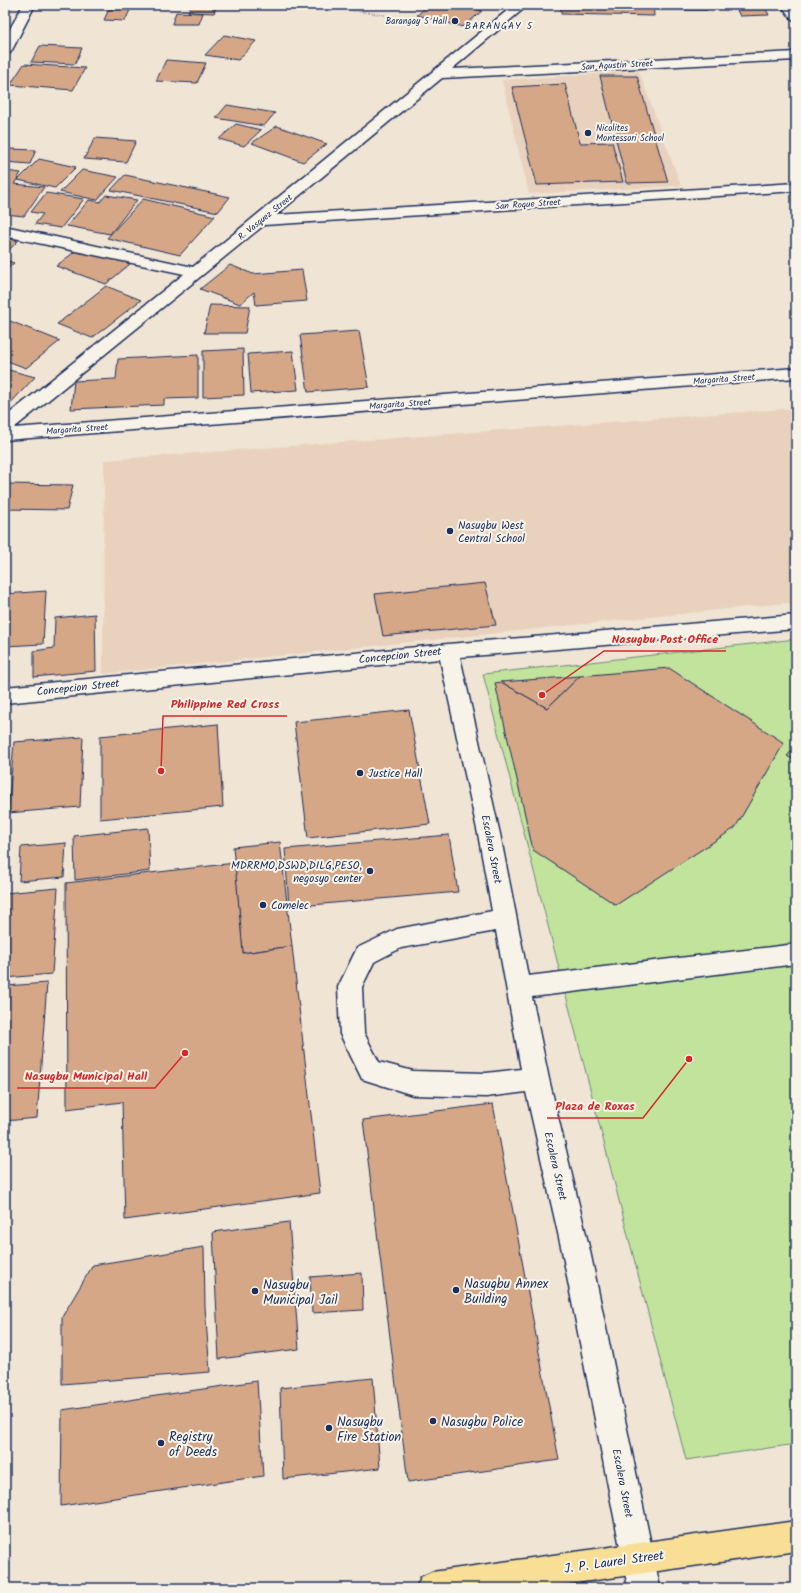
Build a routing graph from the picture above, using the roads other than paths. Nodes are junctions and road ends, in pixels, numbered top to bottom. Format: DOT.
graph roads {
  1 [pos="29,5"];
  2 [pos="522,5"];
  3 [pos="788,5"];
  4 [pos="796,16"];
  5 [pos="5,50"];
  6 [pos="796,56"];
  7 [pos="438,74"];
  8 [pos="796,188"];
  9 [pos="260,221"];
  10 [pos="5,230"];
  11 [pos="196,272"];
  12 [pos="796,373"];
  13 [pos="5,426"];
  14 [pos="5,434"];
  15 [pos="796,622"];
  16 [pos="448,650"];
  17 [pos="5,695"];
  18 [pos="505,919"];
  19 [pos="796,954"];
  20 [pos="520,988"];
  21 [pos="536,1079"];
  22 [pos="796,1536"];
  23 [pos="638,1558"];
  24 [pos="432,1588"];
  25 [pos="644,1588"];
  1 -- 5 [label="street"];
  2 -- 7 [label="street, R. Vasquez Street"];
  3 -- 4 [label="street"];
  6 -- 7 [label="street, San Agustin Street"];
  7 -- 9 [label="street, R. Vasquez Street"];
  8 -- 9 [label="street, San Roque Street"];
  9 -- 11 [label="street, R. Vasquez Street"];
  10 -- 11 [label="street"];
  11 -- 13 [label="street, R. Vasquez Street"];
  12 -- 14 [label="street, Margarita Street"];
  15 -- 16 [label="street, Concepcion Street"];
  16 -- 17 [label="street, Concepcion Street"];
  16 -- 18 [label="street, Escalera Street"];
  18 -- 20 [label="street, Escalera Street"];
  18 -- 21 [label="street"];
  19 -- 20 [label="street"];
  20 -- 21 [label="street, Escalera Street"];
  21 -- 23 [label="street, Escalera Street"];
  22 -- 23 [label="main road, J. P. Laurel Street"];
  23 -- 24 [label="main road, J. P. Laurel Street"];
  23 -- 25 [label="street, Escalera Street"];
}
